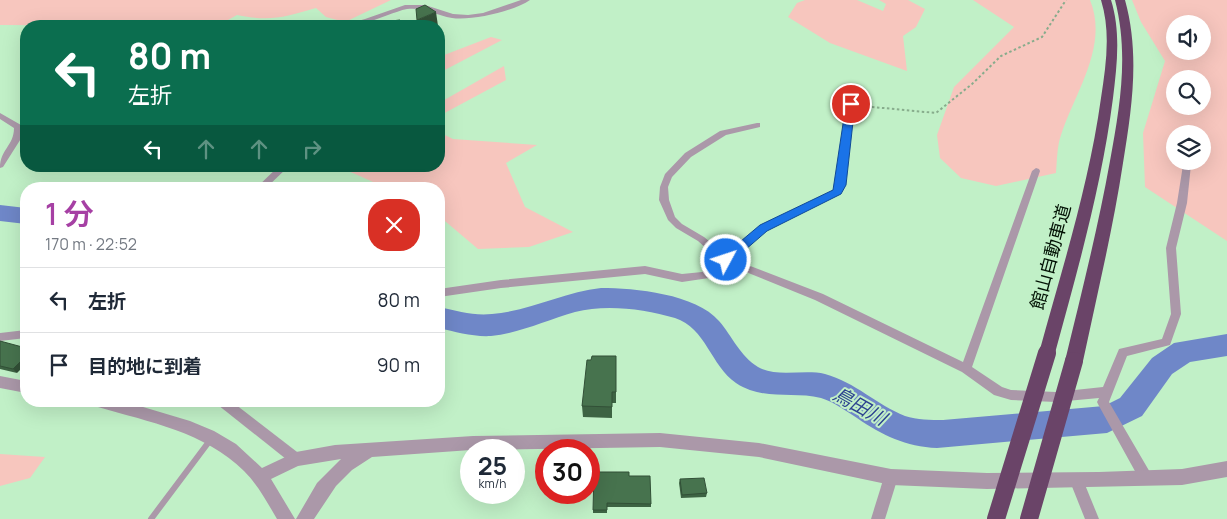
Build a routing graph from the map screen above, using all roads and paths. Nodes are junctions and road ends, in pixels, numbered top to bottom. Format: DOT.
graph roads {
  1 [pos="527,0"];
  2 [pos="1066,0"];
  3 [pos="1106,0"];
  4 [pos="1120,0"];
  5 [pos="369,20"];
  6 [pos="851,104"];
  7 [pos="0,115"];
  8 [pos="757,125"];
  9 [pos="20,132"];
  10 [pos="20,139"];
  11 [pos="0,165"];
  12 [pos="1186,170"];
  13 [pos="1036,171"];
  14 [pos="278,172"];
  15 [pos="266,182"];
  16 [pos="726,260"];
  17 [pos="445,292"];
  18 [pos="20,335"];
  19 [pos="0,337"];
  20 [pos="966,369"];
  21 [pos="0,382"];
  22 [pos="20,386"];
  23 [pos="1106,392"];
  24 [pos="119,407"];
  25 [pos="230,407"];
  26 [pos="212,438"];
  27 [pos="372,448"];
  28 [pos="296,459"];
  29 [pos="1227,469"];
  30 [pos="261,476"];
  31 [pos="890,477"];
  32 [pos="1146,478"];
  33 [pos="1076,479"];
  34 [pos="151,519"];
  35 [pos="286,519"];
  36 [pos="305,519"];
  37 [pos="878,519"];
  38 [pos="996,519"];
  39 [pos="1029,519"];
  40 [pos="1092,519"];
  1 -- 5 [label="street"];
  2 -- 6 [label="path"];
  3 -- 38 [label="highway, 館山自動車道, bridge"];
  4 -- 39 [label="highway, bridge"];
  6 -- 16 [label="street"];
  7 -- 9 [label="street"];
  8 -- 16 [label="street"];
  10 -- 11 [label="street"];
  12 -- 23 [label="street"];
  13 -- 20 [label="street"];
  14 -- 15 [label="street"];
  16 -- 17 [label="street"];
  16 -- 20 [label="street"];
  18 -- 19 [label="street"];
  20 -- 23 [label="street"];
  21 -- 22 [label="street"];
  23 -- 32 [label="street"];
  24 -- 26 [label="street"];
  25 -- 28 [label="street"];
  26 -- 30 [label="street"];
  26 -- 34 [label="lane"];
  27 -- 28 [label="street"];
  27 -- 31 [label="street"];
  27 -- 36 [label="street"];
  28 -- 30 [label="street"];
  29 -- 32 [label="street"];
  30 -- 35 [label="street"];
  31 -- 33 [label="street"];
  31 -- 37 [label="street"];
  32 -- 33 [label="street"];
  33 -- 40 [label="street"];
}
